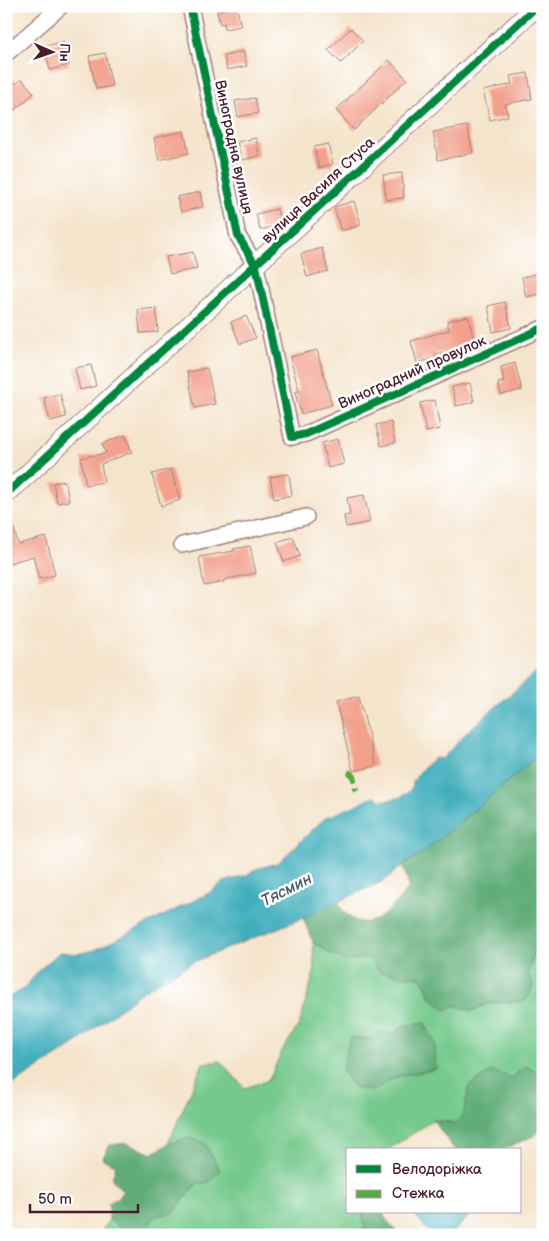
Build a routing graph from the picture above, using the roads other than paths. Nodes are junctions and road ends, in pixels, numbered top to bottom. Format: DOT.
graph roads {
  1 [pos="61,6"];
  2 [pos="190,6"];
  3 [pos="537,6"];
  4 [pos="6,54"];
  5 [pos="256,266"];
  6 [pos="543,328"];
  7 [pos="292,437"];
  8 [pos="6,494"];
  9 [pos="306,517"];
  10 [pos="182,545"];
  1 -- 4 [label="street"];
  2 -- 5 [label="street, Виноградна вулиця"];
  3 -- 5 [label="street, вулиця Василя Стуса"];
  5 -- 7 [label="street, Виноградна вулиця"];
  5 -- 8 [label="street, вулиця Василя Стуса"];
  6 -- 7 [label="street, Виноградний провулок"];
  9 -- 10 [label="street"];
}
